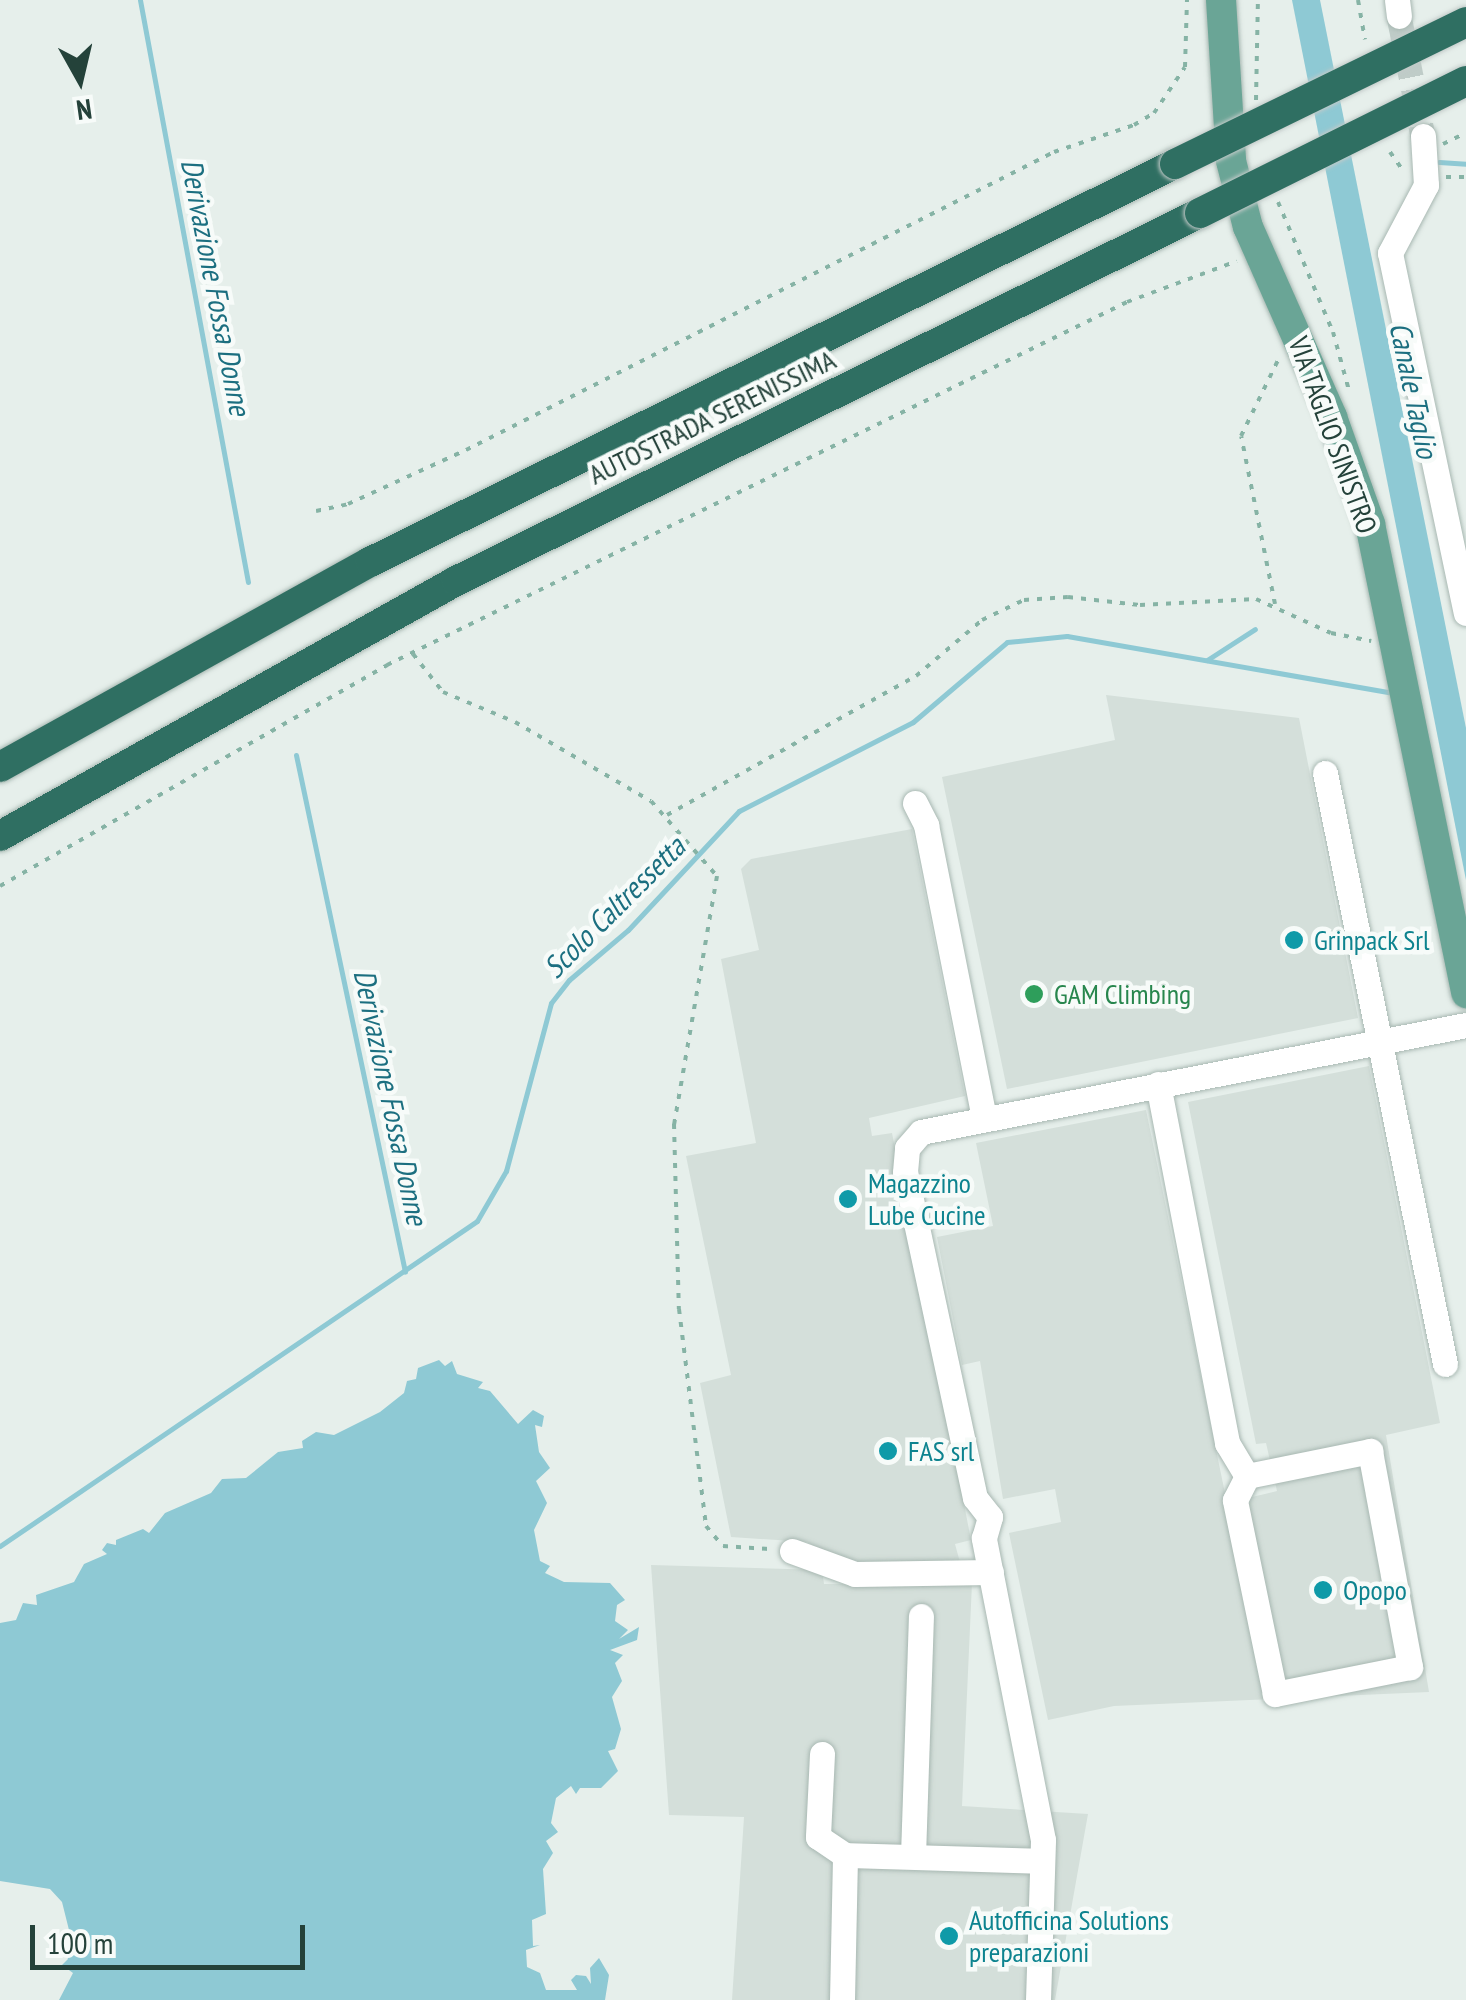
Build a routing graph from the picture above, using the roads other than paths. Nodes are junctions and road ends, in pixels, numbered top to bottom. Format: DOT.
graph roads {
  1 [pos="1221,0"];
  2 [pos="1466,22"];
  3 [pos="1466,81"];
  4 [pos="1423,136"];
  5 [pos="370,562"];
  6 [pos="1466,613"];
  7 [pos="0,746"];
  8 [pos="132,758"];
  9 [pos="0,767"];
  10 [pos="1325,773"];
  11 [pos="915,803"];
  12 [pos="0,836"];
  13 [pos="0,854"];
  14 [pos="1466,993"];
  15 [pos="1466,1025"];
  16 [pos="1380,1041"];
  17 [pos="1158,1084"];
  18 [pos="984,1119"];
  19 [pos="1444,1364"];
  20 [pos="1247,1476"];
  21 [pos="792,1551"];
  22 [pos="990,1572"];
  23 [pos="921,1616"];
  24 [pos="822,1754"];
  25 [pos="844,1854"];
  26 [pos="913,1856"];
  27 [pos="1042,1860"];
  28 [pos="842,2000"];
  29 [pos="1038,2000"];
  1 -- 14 [label="main road, VIA TAGLIO SINISTRO"];
  2 -- 5 [label="highway, AUTOSTRADA SERENISSIMA, bridge"];
  3 -- 8 [label="highway, AUTOSTRADA SERENISSIMA, bridge"];
  4 -- 6 [label="street"];
  5 -- 7 [label="highway"];
  5 -- 9 [label="highway, AUTOSTRADA SERENISSIMA"];
  8 -- 12 [label="highway, AUTOSTRADA SERENISSIMA"];
  8 -- 13 [label="highway"];
  10 -- 16 [label="street"];
  11 -- 18 [label="street"];
  15 -- 16 [label="street"];
  16 -- 17 [label="street"];
  16 -- 19 [label="street"];
  17 -- 18 [label="street"];
  17 -- 20 [label="street"];
  18 -- 22 [label="street"];
  20 -- 20 [label="street"];
  21 -- 22 [label="street"];
  22 -- 27 [label="street"];
  23 -- 26 [label="street"];
  24 -- 25 [label="street"];
  25 -- 26 [label="street"];
  25 -- 28 [label="street"];
  26 -- 27 [label="street"];
  27 -- 29 [label="street"];
}
